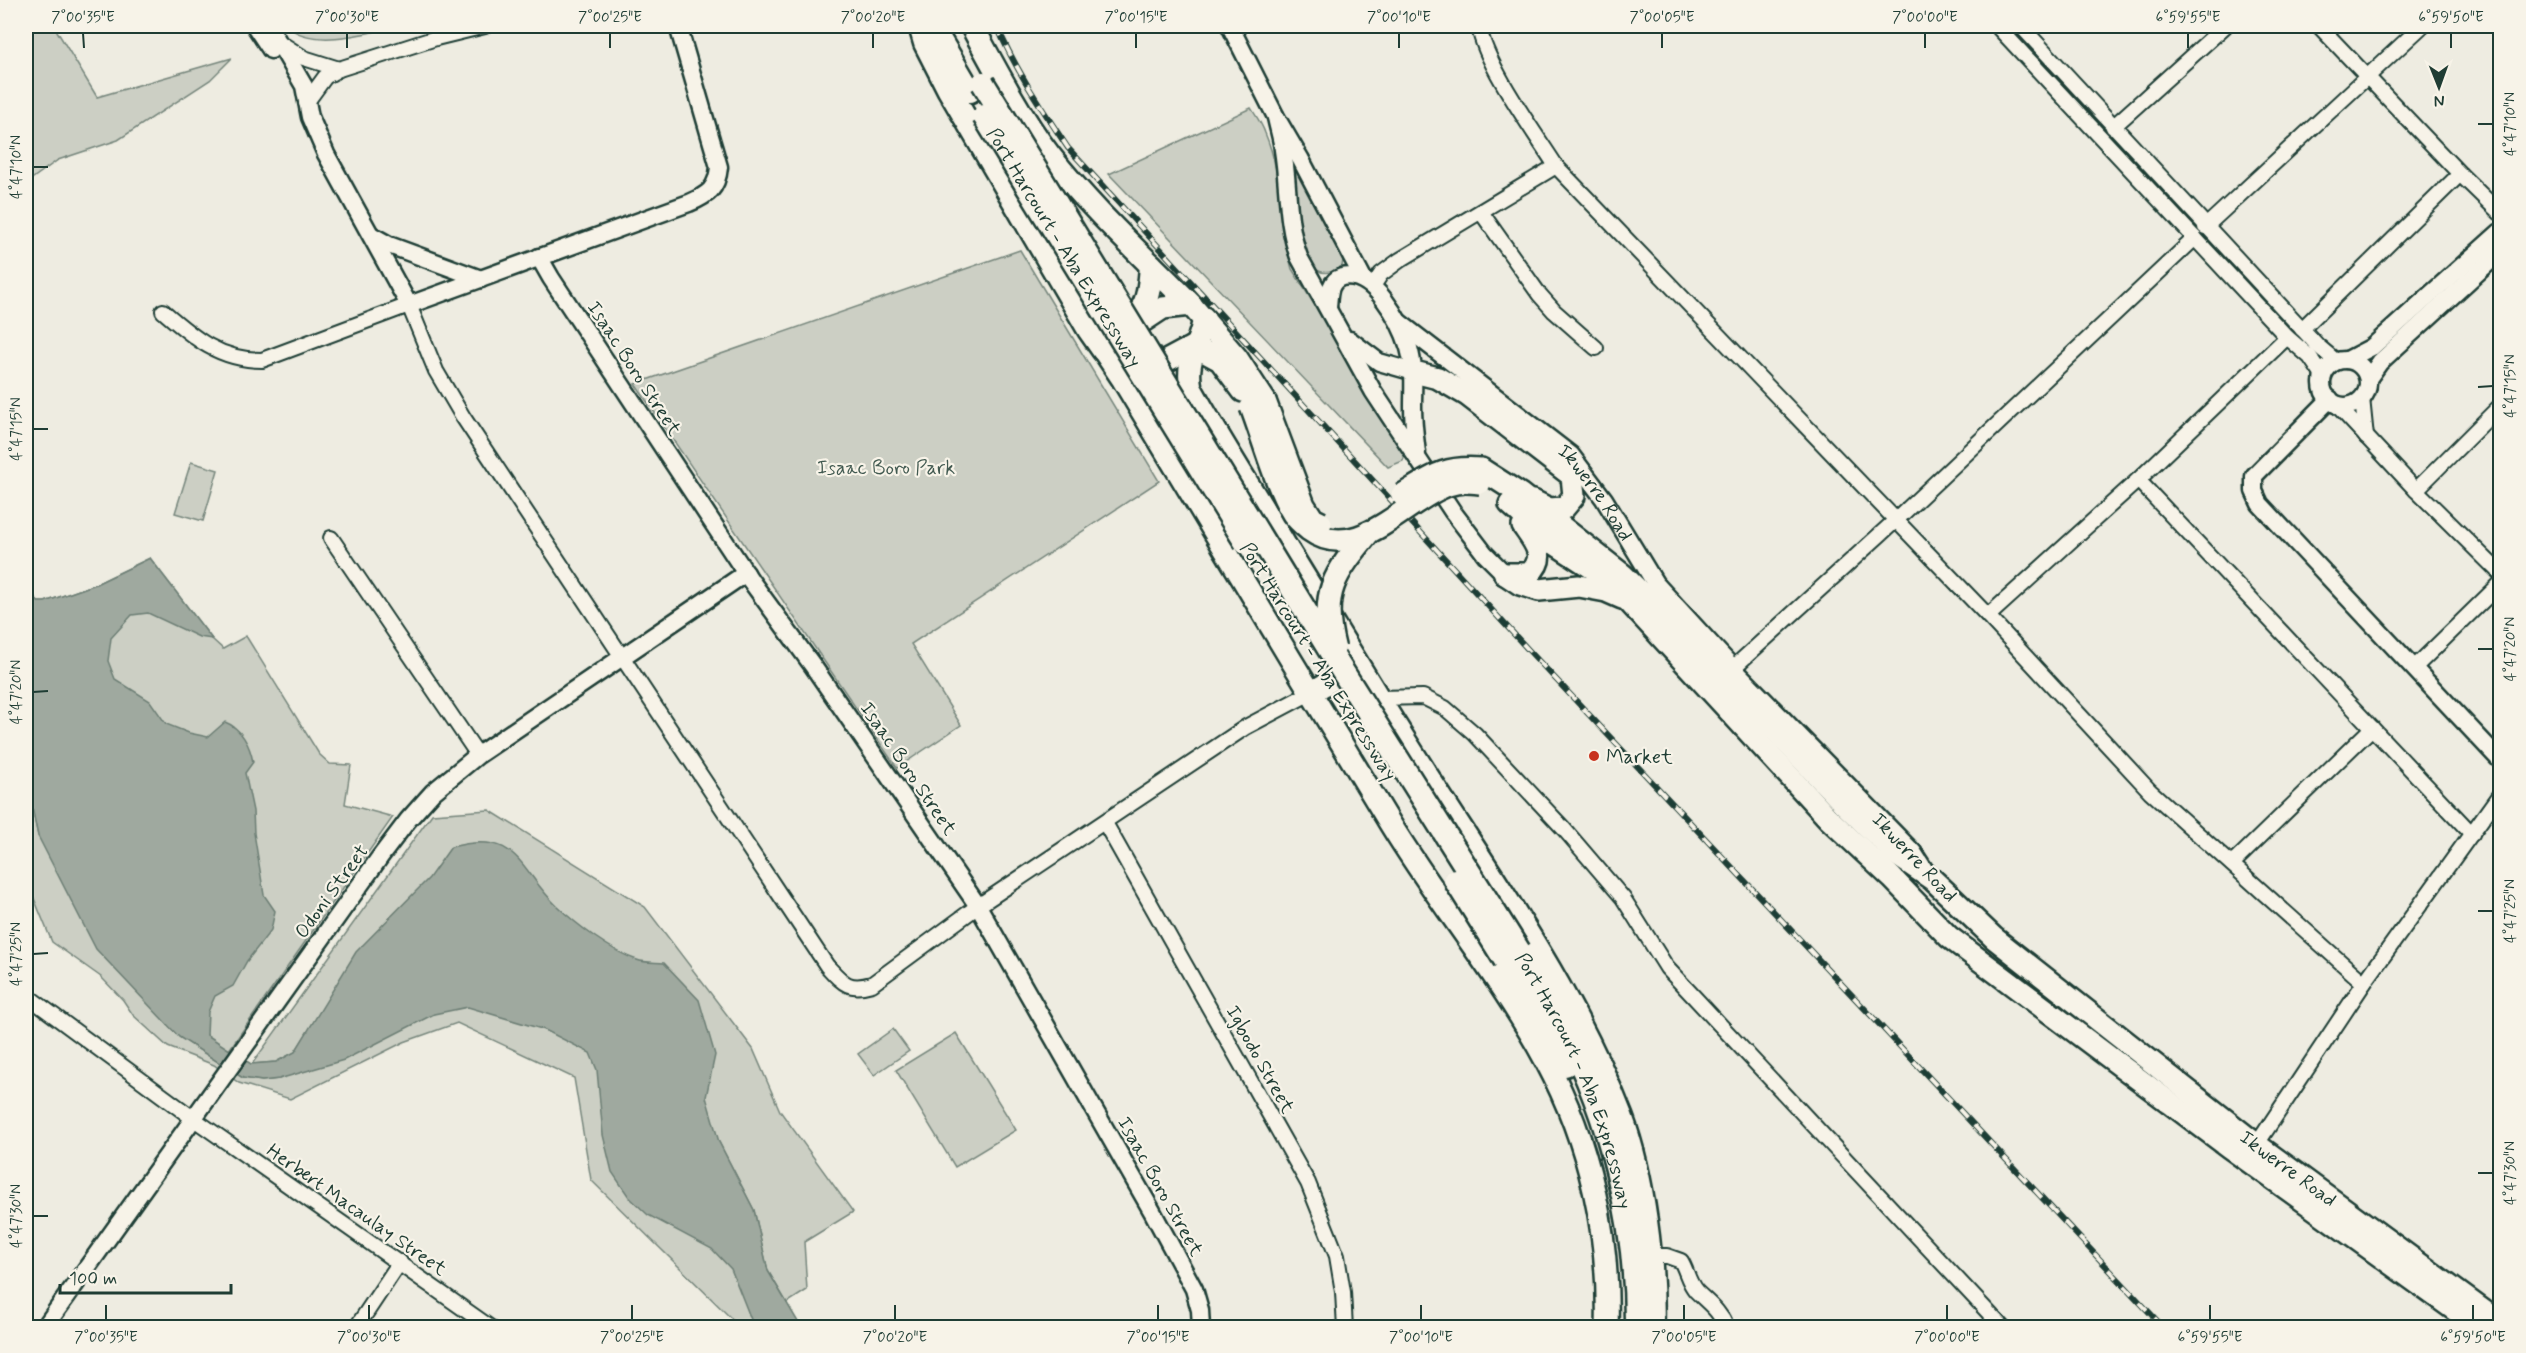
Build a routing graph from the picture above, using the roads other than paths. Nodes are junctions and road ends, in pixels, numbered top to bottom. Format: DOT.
graph roads {
  1 [pos="255,26"];
  2 [pos="269,26"];
  3 [pos="485,26"];
  4 [pos="678,26"];
  5 [pos="920,26"];
  6 [pos="932,26"];
  7 [pos="949,26"];
  8 [pos="972,26"];
  9 [pos="1479,26"];
  10 [pos="1997,26"];
  11 [pos="2021,26"];
  12 [pos="2225,26"];
  13 [pos="2319,26"];
  14 [pos="2422,26"];
  15 [pos="1235,27"];
  16 [pos="278,42"];
  17 [pos="339,69"];
  18 [pos="2368,76"];
  19 [pos="977,87"];
  20 [pos="306,103"];
  21 [pos="1276,117"];
  22 [pos="2113,127"];
  23 [pos="1556,166"];
  24 [pos="2460,174"];
  25 [pos="1481,212"];
  26 [pos="2500,213"];
  27 [pos="2205,227"];
  28 [pos="2500,232"];
  29 [pos="371,235"];
  30 [pos="2195,238"];
  31 [pos="2500,252"];
  32 [pos="540,257"];
  33 [pos="1353,260"];
  34 [pos="1400,260"];
  35 [pos="1151,265"];
  36 [pos="481,279"];
  37 [pos="1369,283"];
  38 [pos="408,305"];
  39 [pos="1328,308"];
  40 [pos="163,310"];
  41 [pos="1197,312"];
  42 [pos="1399,322"];
  43 [pos="2302,329"];
  44 [pos="1089,330"];
  45 [pos="1341,331"];
  46 [pos="2287,337"];
  47 [pos="1194,346"];
  48 [pos="1596,348"];
  49 [pos="1103,350"];
  50 [pos="2342,361"];
  51 [pos="1414,372"];
  52 [pos="2323,376"];
  53 [pos="2368,379"];
  54 [pos="1123,380"];
  55 [pos="2362,398"];
  56 [pos="2332,401"];
  57 [pos="1258,404"];
  58 [pos="2500,406"];
  59 [pos="2366,437"];
  60 [pos="1418,456"];
  61 [pos="1480,476"];
  62 [pos="2138,480"];
  63 [pos="2416,490"];
  64 [pos="1511,496"];
  65 [pos="1896,520"];
  66 [pos="1369,532"];
  67 [pos="331,538"];
  68 [pos="746,573"];
  69 [pos="2500,573"];
  70 [pos="1505,574"];
  71 [pos="2500,584"];
  72 [pos="1628,601"];
  73 [pos="1988,615"];
  74 [pos="622,657"];
  75 [pos="1348,665"];
  76 [pos="1733,668"];
  77 [pos="2414,668"];
  78 [pos="1312,692"];
  79 [pos="1379,698"];
  80 [pos="2372,728"];
  81 [pos="478,755"];
  82 [pos="1809,756"];
  83 [pos="2500,760"];
  84 [pos="2500,794"];
  85 [pos="1836,811"];
  86 [pos="1105,823"];
  87 [pos="2472,834"];
  88 [pos="2232,864"];
  89 [pos="1932,879"];
  90 [pos="978,906"];
  91 [pos="1512,956"];
  92 [pos="2364,983"];
  93 [pos="26,995"];
  94 [pos="197,1121"];
  95 [pos="2251,1152"];
  96 [pos="1650,1256"];
  97 [pos="400,1262"];
  98 [pos="1656,1323"];
  99 [pos="2466,1323"];
  100 [pos="2500,1323"];
  101 [pos="45,1328"];
  102 [pos="356,1328"];
  103 [pos="491,1328"];
  104 [pos="1201,1328"];
  105 [pos="1345,1328"];
  106 [pos="1607,1328"];
  107 [pos="1620,1328"];
  108 [pos="1636,1328"];
  109 [pos="1727,1328"];
  110 [pos="2003,1328"];
  1 -- 20 [label="street"];
  2 -- 16 [label="street"];
  3 -- 17 [label="street"];
  4 -- 32 [label="street"];
  5 -- 44 [label="highway"];
  6 -- 19 [label="highway, Port Harcourt - Aba Expressway"];
  7 -- 19 [label="highway, Port Harcourt - Aba Expressway"];
  8 -- 35 [label="highway"];
  9 -- 23 [label="street"];
  10 -- 30 [label="street"];
  11 -- 22 [label="street"];
  12 -- 22 [label="street"];
  13 -- 18 [label="street"];
  14 -- 18 [label="street"];
  15 -- 21 [label="street, Ikwerre Road"];
  16 -- 17 [label="street"];
  16 -- 20 [label="street"];
  17 -- 20 [label="street"];
  18 -- 24 [label="street"];
  18 -- 27 [label="street"];
  19 -- 75 [label="highway, Port Harcourt - Aba Expressway, bridge"];
  19 -- 91 [label="highway, Port Harcourt - Aba Expressway, bridge"];
  20 -- 29 [label="street"];
  21 -- 33 [label="street, Ikwerre Road"];
  21 -- 39 [label="street, Ikwerre Road"];
  22 -- 27 [label="street"];
  23 -- 25 [label="street"];
  23 -- 65 [label="street"];
  24 -- 26 [label="street"];
  24 -- 43 [label="street"];
  25 -- 34 [label="street"];
  25 -- 48 [label="street"];
  27 -- 43 [label="street"];
  28 -- 50 [label="street"];
  29 -- 36 [label="street"];
  29 -- 38 [label="street"];
  30 -- 46 [label="street"];
  30 -- 65 [label="street"];
  31 -- 53 [label="street"];
  32 -- 36 [label="street"];
  32 -- 68 [label="street, Isaac Boro Street"];
  33 -- 34 [label="street"];
  33 -- 37 [label="street, Ikwerre Road"];
  34 -- 37 [label="street"];
  35 -- 41 [label="highway"];
  35 -- 44 [label="highway"];
  36 -- 38 [label="street"];
  37 -- 39 [label="street"];
  37 -- 42 [label="street, Ikwerre Road"];
  38 -- 40 [label="street"];
  38 -- 74 [label="street"];
  39 -- 45 [label="street, Ikwerre Road"];
  41 -- 47 [label="main road"];
  41 -- 49 [label="main road"];
  41 -- 57 [label="main road"];
  42 -- 51 [label="street, Ikwerre Road"];
  42 -- 76 [label="street, Ikwerre Road"];
  43 -- 50 [label="street"];
  44 -- 49 [label="highway"];
  45 -- 51 [label="street"];
  45 -- 60 [label="street, Ikwerre Road"];
  46 -- 52 [label="street"];
  46 -- 62 [label="street"];
  47 -- 54 [label="main road"];
  47 -- 57 [label="main road"];
  47 -- 75 [label="main road"];
  49 -- 54 [label="main road"];
  50 -- 52 [label="street"];
  50 -- 53 [label="street"];
  51 -- 60 [label="street, Ikwerre Road"];
  51 -- 64 [label="main road"];
  52 -- 56 [label="street"];
  53 -- 55 [label="street"];
  54 -- 78 [label="main road"];
  55 -- 56 [label="street"];
  55 -- 59 [label="street"];
  56 -- 59 [label="street"];
  56 -- 77 [label="street"];
  57 -- 61 [label="main road, bridge"];
  57 -- 66 [label="main road, bridge"];
  58 -- 63 [label="street"];
  59 -- 63 [label="street"];
  60 -- 70 [label="street, Ikwerre Road"];
  61 -- 64 [label="main road"];
  61 -- 66 [label="main road, bridge"];
  62 -- 73 [label="street"];
  62 -- 80 [label="street"];
  63 -- 69 [label="street"];
  64 -- 70 [label="main road"];
  64 -- 72 [label="main road, Ikwerre Road"];
  64 -- 82 [label="main road"];
  65 -- 73 [label="street"];
  65 -- 76 [label="street"];
  66 -- 75 [label="highway, bridge"];
  67 -- 81 [label="street"];
  68 -- 74 [label="street, Odoni Street"];
  68 -- 90 [label="street, Isaac Boro Street"];
  70 -- 72 [label="main road"];
  71 -- 77 [label="street"];
  72 -- 85 [label="main road, Ikwerre Road"];
  73 -- 88 [label="street"];
  74 -- 81 [label="street, Odoni Street"];
  74 -- 90 [label="street"];
  75 -- 78 [label="main road"];
  75 -- 79 [label="main road"];
  75 -- 91 [label="highway, Port Harcourt - Aba Expressway, bridge"];
  76 -- 82 [label="street, Ikwerre Road"];
  77 -- 83 [label="street"];
  78 -- 86 [label="street"];
  78 -- 106 [label="main road"];
  79 -- 96 [label="main road"];
  79 -- 110 [label="street"];
  80 -- 87 [label="street"];
  80 -- 88 [label="street"];
  81 -- 94 [label="street, Odoni Street"];
  82 -- 85 [label="main road"];
  82 -- 89 [label="street, Ikwerre Road"];
  84 -- 87 [label="street"];
  85 -- 89 [label="main road"];
  85 -- 95 [label="main road, Ikwerre Road"];
  86 -- 90 [label="street"];
  86 -- 105 [label="street, Igbodo Street"];
  87 -- 92 [label="street"];
  88 -- 92 [label="street"];
  89 -- 95 [label="main road, Ikwerre Road"];
  90 -- 104 [label="street, Isaac Boro Street"];
  91 -- 107 [label="highway, Port Harcourt - Aba Expressway"];
  91 -- 108 [label="highway, Port Harcourt - Aba Expressway"];
  92 -- 95 [label="street"];
  93 -- 94 [label="street, Herbert Macaulay Street"];
  94 -- 97 [label="street, Herbert Macaulay Street"];
  94 -- 101 [label="street, Odoni Street"];
  95 -- 99 [label="main road, Ikwerre Road"];
  95 -- 100 [label="main road, Ikwerre Road"];
  96 -- 98 [label="main road"];
  96 -- 109 [label="street"];
  97 -- 102 [label="street"];
  97 -- 103 [label="street, Herbert Macaulay Street"];
}
